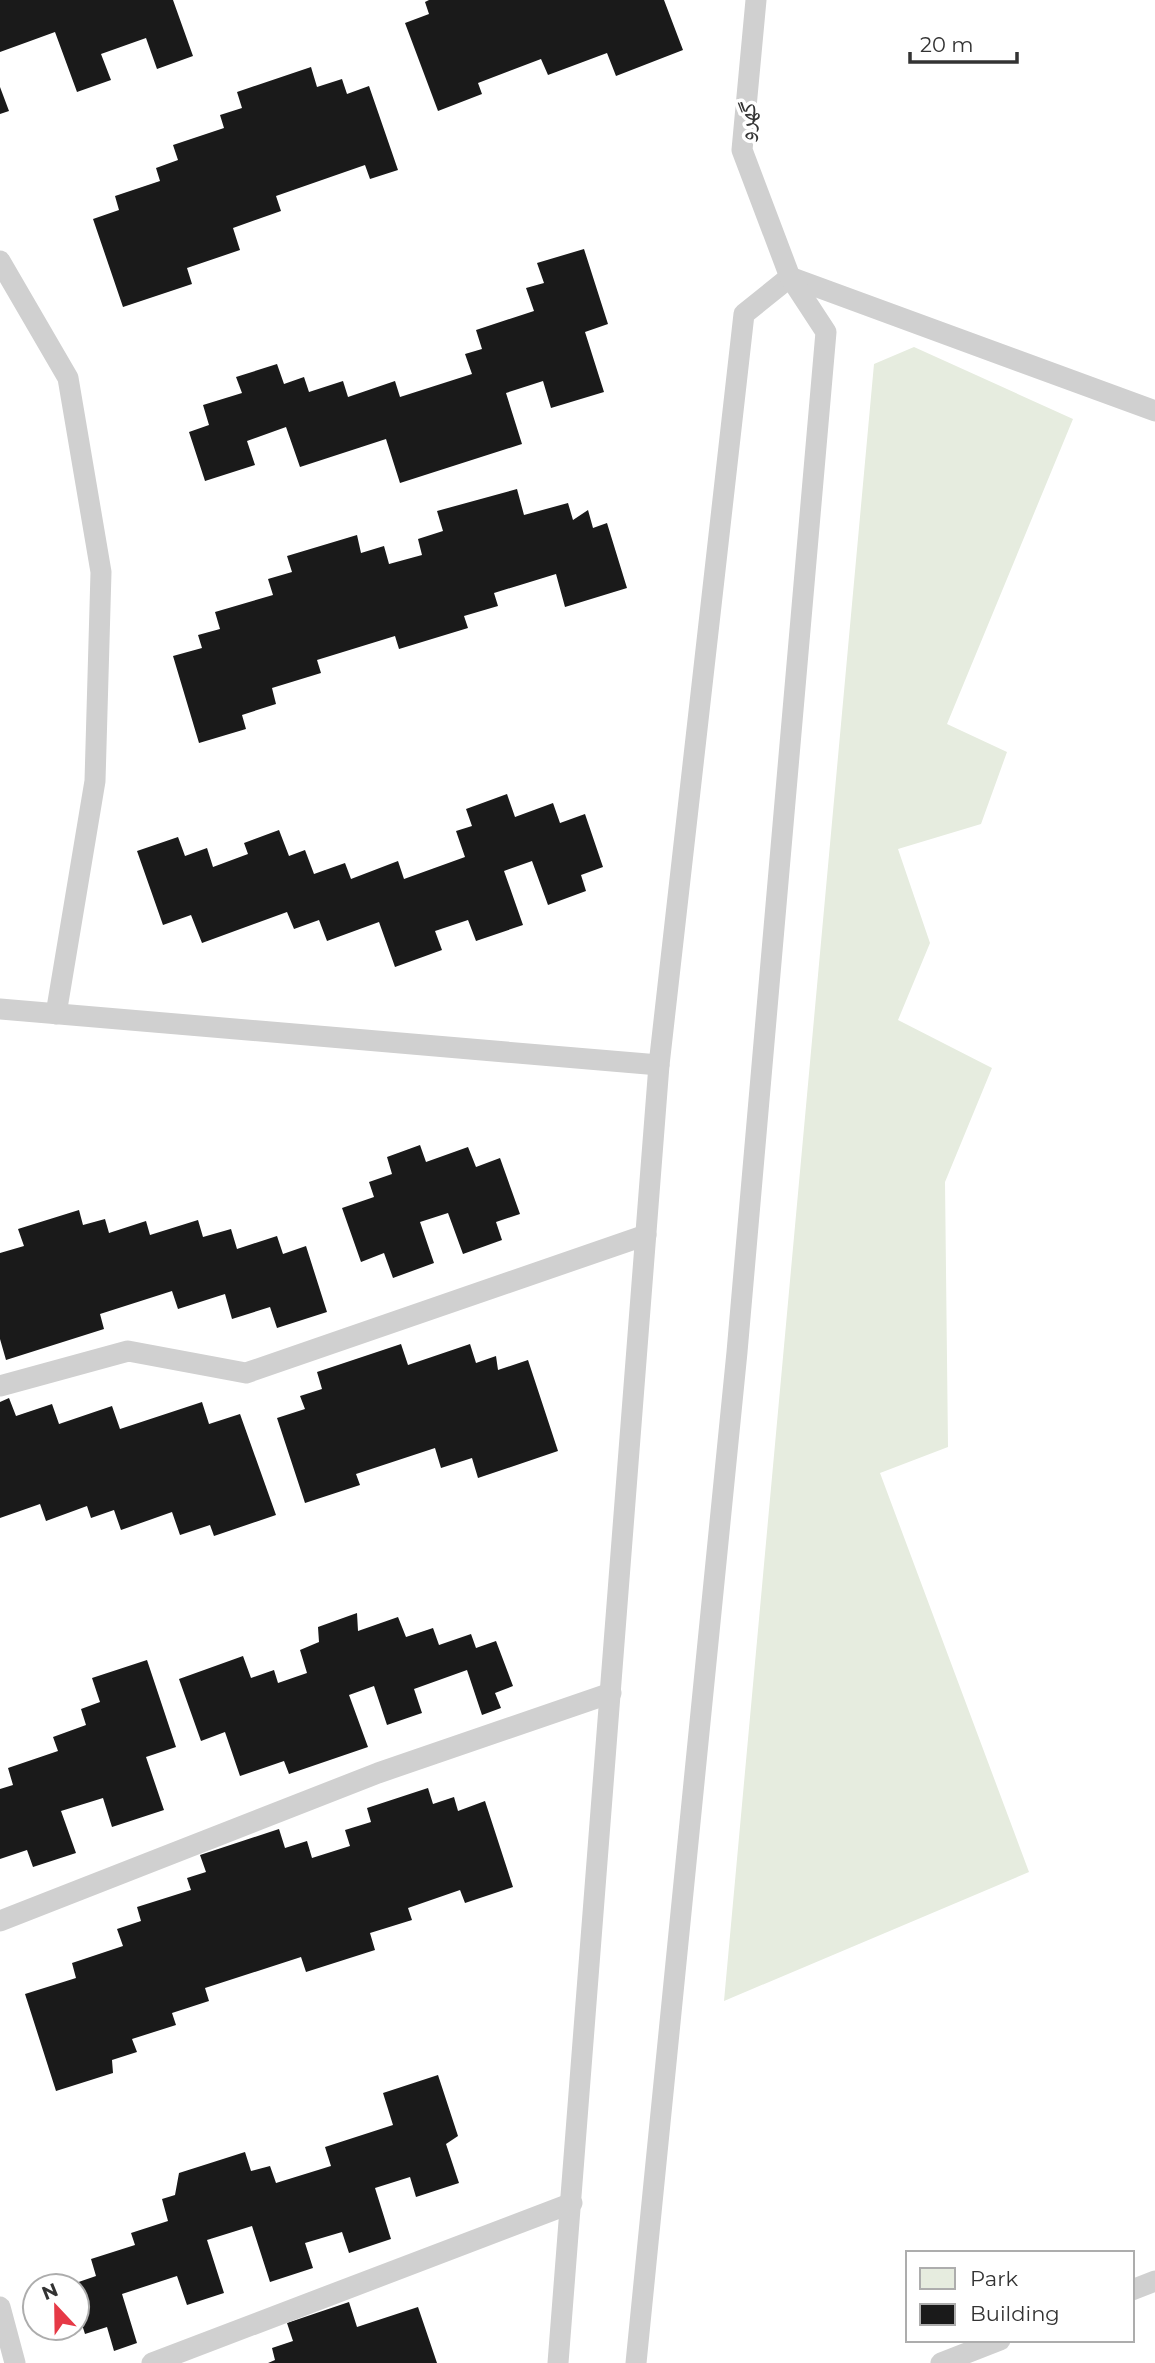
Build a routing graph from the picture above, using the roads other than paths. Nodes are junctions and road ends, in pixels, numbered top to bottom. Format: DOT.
graph roads {
  1 [pos="755,0"];
  2 [pos="0,261"];
  3 [pos="790,277"];
  4 [pos="1155,411"];
  5 [pos="0,1009"];
  6 [pos="56,1014"];
  7 [pos="659,1065"];
  8 [pos="646,1235"];
  9 [pos="0,1386"];
  10 [pos="611,1693"];
  11 [pos="0,1921"];
  12 [pos="572,2203"];
  13 [pos="1155,2281"];
  14 [pos="1134,2289"];
  15 [pos="0,2307"];
  16 [pos="995,2342"];
  17 [pos="15,2363"];
  18 [pos="152,2363"];
  19 [pos="558,2363"];
  20 [pos="636,2363"];
  21 [pos="940,2363"];
  1 -- 3 [label="lane, گهرو"];
  2 -- 6 [label="lane"];
  3 -- 4 [label="lane"];
  3 -- 7 [label="lane"];
  3 -- 20 [label="lane, گهرو"];
  5 -- 6 [label="lane"];
  6 -- 7 [label="lane"];
  7 -- 8 [label="lane"];
  8 -- 9 [label="lane"];
  8 -- 10 [label="lane"];
  10 -- 11 [label="lane"];
  10 -- 12 [label="lane"];
  12 -- 18 [label="lane"];
  12 -- 19 [label="lane"];
  13 -- 14 [label="lane"];
  15 -- 17 [label="lane"];
  16 -- 21 [label="lane"];
}
